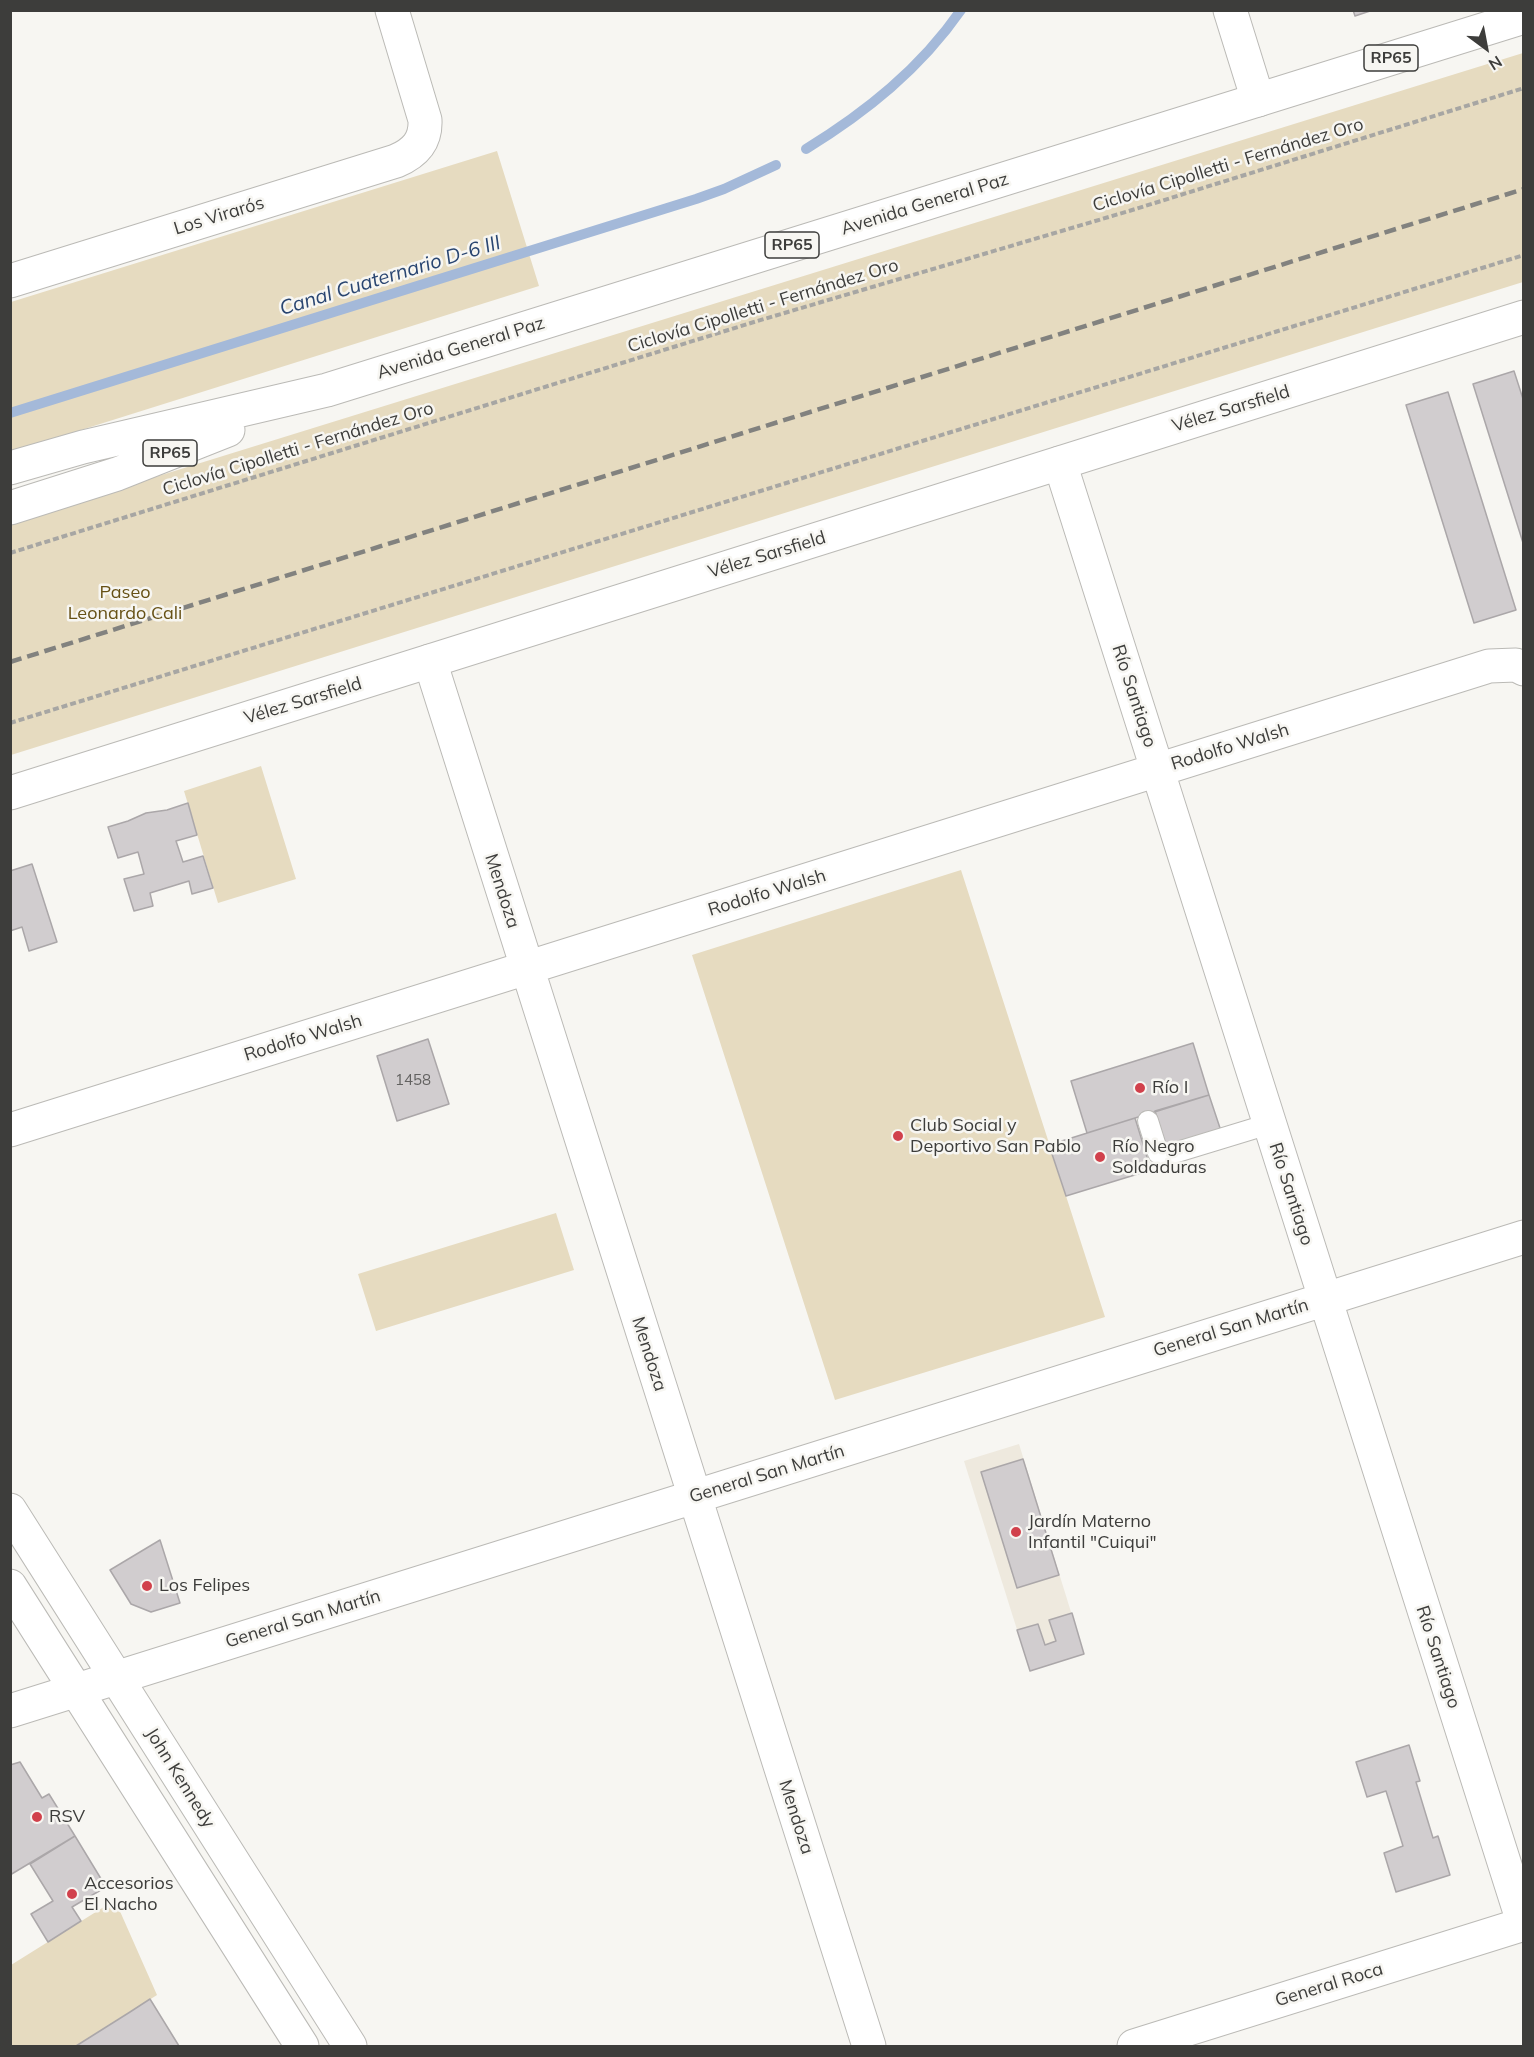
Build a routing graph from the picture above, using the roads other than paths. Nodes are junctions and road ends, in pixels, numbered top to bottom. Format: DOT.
graph roads {
  1 [pos="392,10"];
  2 [pos="1230,10"];
  3 [pos="1524,17"];
  4 [pos="1258,100"];
  5 [pos="10,281"];
  6 [pos="1524,317"];
  7 [pos="327,390"];
  8 [pos="1060,463"];
  9 [pos="10,468"];
  10 [pos="10,508"];
  11 [pos="430,661"];
  12 [pos="1524,669"];
  13 [pos="1157,770"];
  14 [pos="10,793"];
  15 [pos="527,968"];
  16 [pos="1148,1122"];
  17 [pos="1269,1124"];
  18 [pos="10,1130"];
  19 [pos="1524,1237"];
  20 [pos="1325,1299"];
  21 [pos="694,1496"];
  22 [pos="10,1510"];
  23 [pos="10,1586"];
  24 [pos="117,1678"];
  25 [pos="76,1690"];
  26 [pos="10,1711"];
  27 [pos="1524,1925"];
  28 [pos="302,2046"];
  29 [pos="350,2046"];
  30 [pos="869,2046"];
  31 [pos="1134,2046"];
  1 -- 5 [label="street, Los Virarós"];
  2 -- 4 [label="street"];
  3 -- 4 [label="street, Avenida General Paz / RP65"];
  4 -- 7 [label="street, Avenida General Paz / RP65"];
  6 -- 8 [label="street, Vélez Sarsfield"];
  7 -- 9 [label="street, Avenida General Paz / RP65"];
  7 -- 10 [label="street, Avenida General Paz / RP65"];
  8 -- 11 [label="street, Vélez Sarsfield"];
  8 -- 13 [label="street, Río Santiago"];
  11 -- 14 [label="street, Vélez Sarsfield"];
  11 -- 15 [label="street, Mendoza"];
  12 -- 13 [label="street, Rodolfo Walsh"];
  13 -- 15 [label="street, Rodolfo Walsh"];
  13 -- 17 [label="street, Río Santiago"];
  15 -- 18 [label="street, Rodolfo Walsh"];
  15 -- 21 [label="street, Mendoza"];
  16 -- 17 [label="lane"];
  17 -- 20 [label="street, Río Santiago"];
  19 -- 20 [label="street, General San Martín"];
  20 -- 21 [label="street, General San Martín"];
  20 -- 27 [label="street, Río Santiago"];
  21 -- 24 [label="street, General San Martín"];
  21 -- 30 [label="street, Mendoza"];
  22 -- 24 [label="street, John Kennedy"];
  23 -- 25 [label="street"];
  24 -- 25 [label="street, General San Martín"];
  24 -- 29 [label="street, John Kennedy"];
  25 -- 26 [label="street, General San Martín"];
  25 -- 28 [label="street"];
  27 -- 31 [label="street, General Roca"];
}
